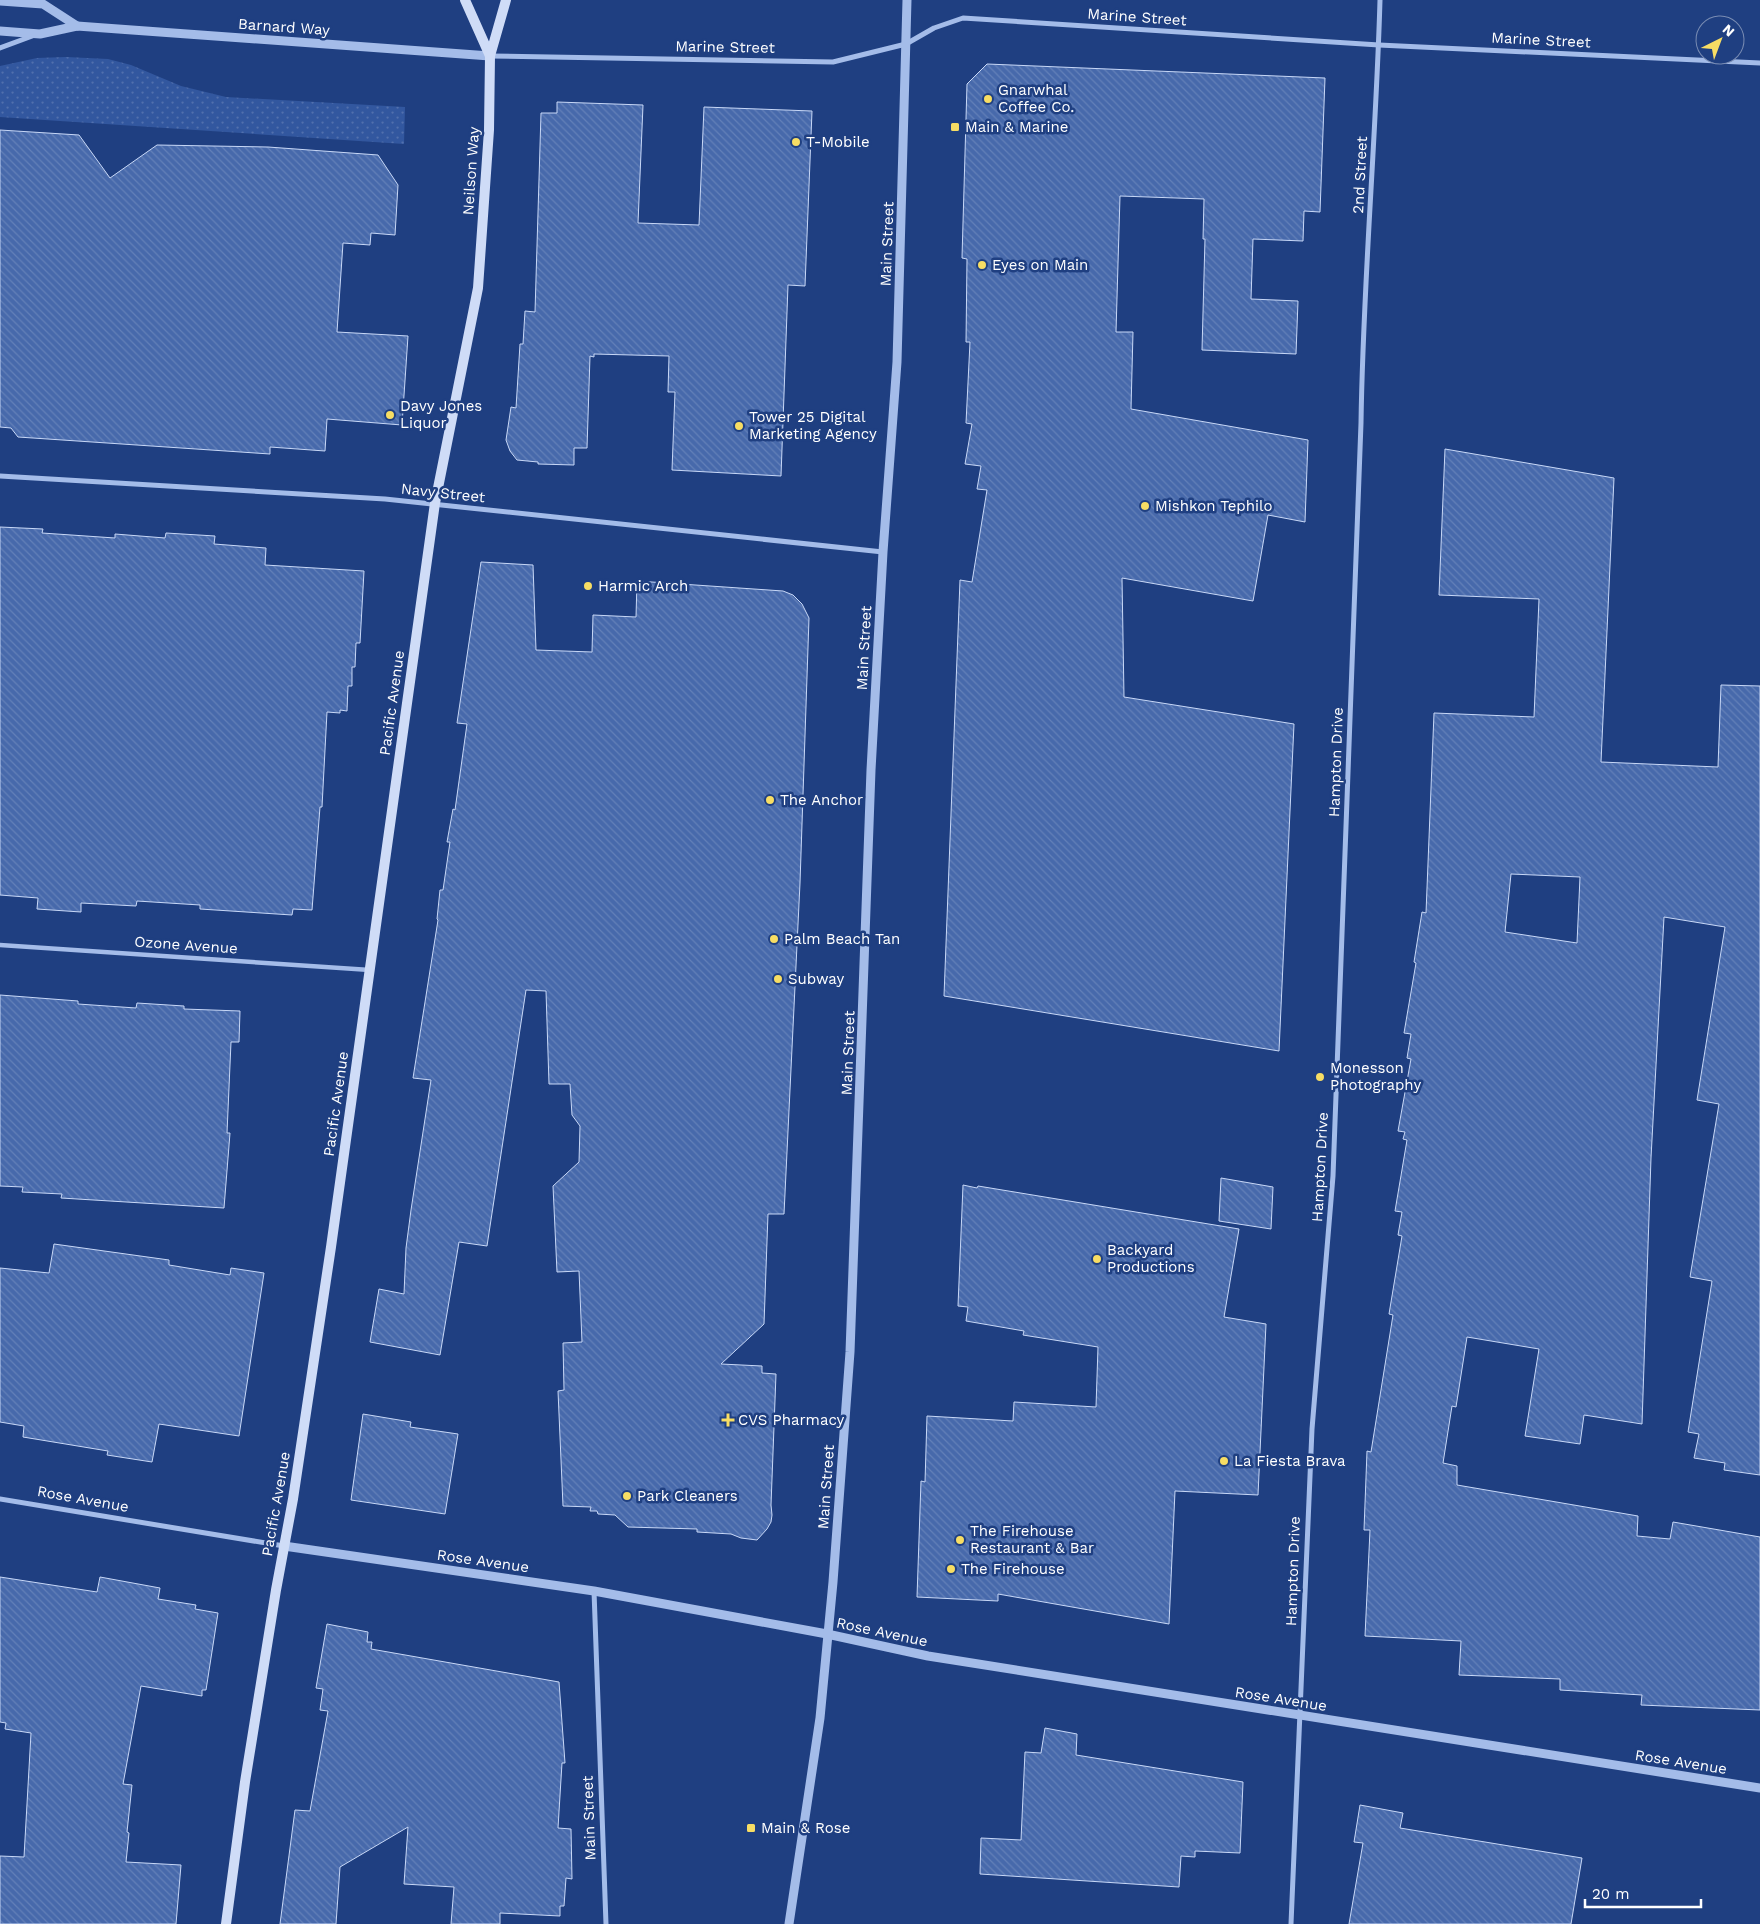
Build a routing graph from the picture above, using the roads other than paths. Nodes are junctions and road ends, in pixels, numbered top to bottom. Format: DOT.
graph roads {
  1 [pos="465,0"];
  2 [pos="506,0"];
  3 [pos="907,0"];
  4 [pos="1380,0"];
  5 [pos="0,1"];
  6 [pos="77,26"];
  7 [pos="0,31"];
  8 [pos="40,34"];
  9 [pos="906,44"];
  10 [pos="1379,45"];
  11 [pos="0,48"];
  12 [pos="490,56"];
  13 [pos="1760,63"];
  14 [pos="478,288"];
  15 [pos="1362,350"];
  16 [pos="0,476"];
  17 [pos="435,503"];
  18 [pos="883,552"];
  19 [pos="0,945"];
  20 [pos="371,970"];
  21 [pos="0,1499"];
  22 [pos="284,1546"];
  23 [pos="594,1591"];
  24 [pos="827,1634"];
  25 [pos="1300,1715"];
  26 [pos="1760,1788"];
  27 [pos="226,1924"];
  28 [pos="606,1924"];
  29 [pos="789,1924"];
  30 [pos="1291,1924"];
  1 -- 12 [label="main road, Neilson Way"];
  2 -- 12 [label="main road, Neilson Way"];
  3 -- 9 [label="street, Main Street"];
  4 -- 10 [label="street, 2nd Street"];
  5 -- 6 [label="street, Barnard Way"];
  6 -- 8 [label="street, Barnard Way"];
  6 -- 12 [label="street, Barnard Way"];
  7 -- 8 [label="street, Barnard Way"];
  8 -- 11 [label="street, Barnard Way"];
  9 -- 10 [label="street, Marine Street"];
  9 -- 12 [label="street, Marine Street"];
  9 -- 18 [label="street, Main Street"];
  10 -- 13 [label="street, Marine Street"];
  10 -- 15 [label="street, 2nd Street"];
  12 -- 14 [label="main road, Neilson Way"];
  14 -- 17 [label="main road, Pacific Avenue"];
  15 -- 25 [label="street, Hampton Drive"];
  16 -- 17 [label="street, Navy Street"];
  17 -- 18 [label="street, Navy Street"];
  17 -- 20 [label="main road, Pacific Avenue"];
  18 -- 24 [label="street, Main Street"];
  19 -- 20 [label="street, Ozone Avenue"];
  20 -- 22 [label="main road, Pacific Avenue"];
  21 -- 22 [label="street, Rose Avenue"];
  22 -- 23 [label="street, Rose Avenue"];
  22 -- 27 [label="main road, Pacific Avenue"];
  23 -- 24 [label="street, Rose Avenue"];
  23 -- 28 [label="street, Main Street"];
  24 -- 25 [label="street, Rose Avenue"];
  24 -- 29 [label="street, Main Street"];
  25 -- 26 [label="street, Rose Avenue"];
  25 -- 30 [label="street, Hampton Drive"];
}
